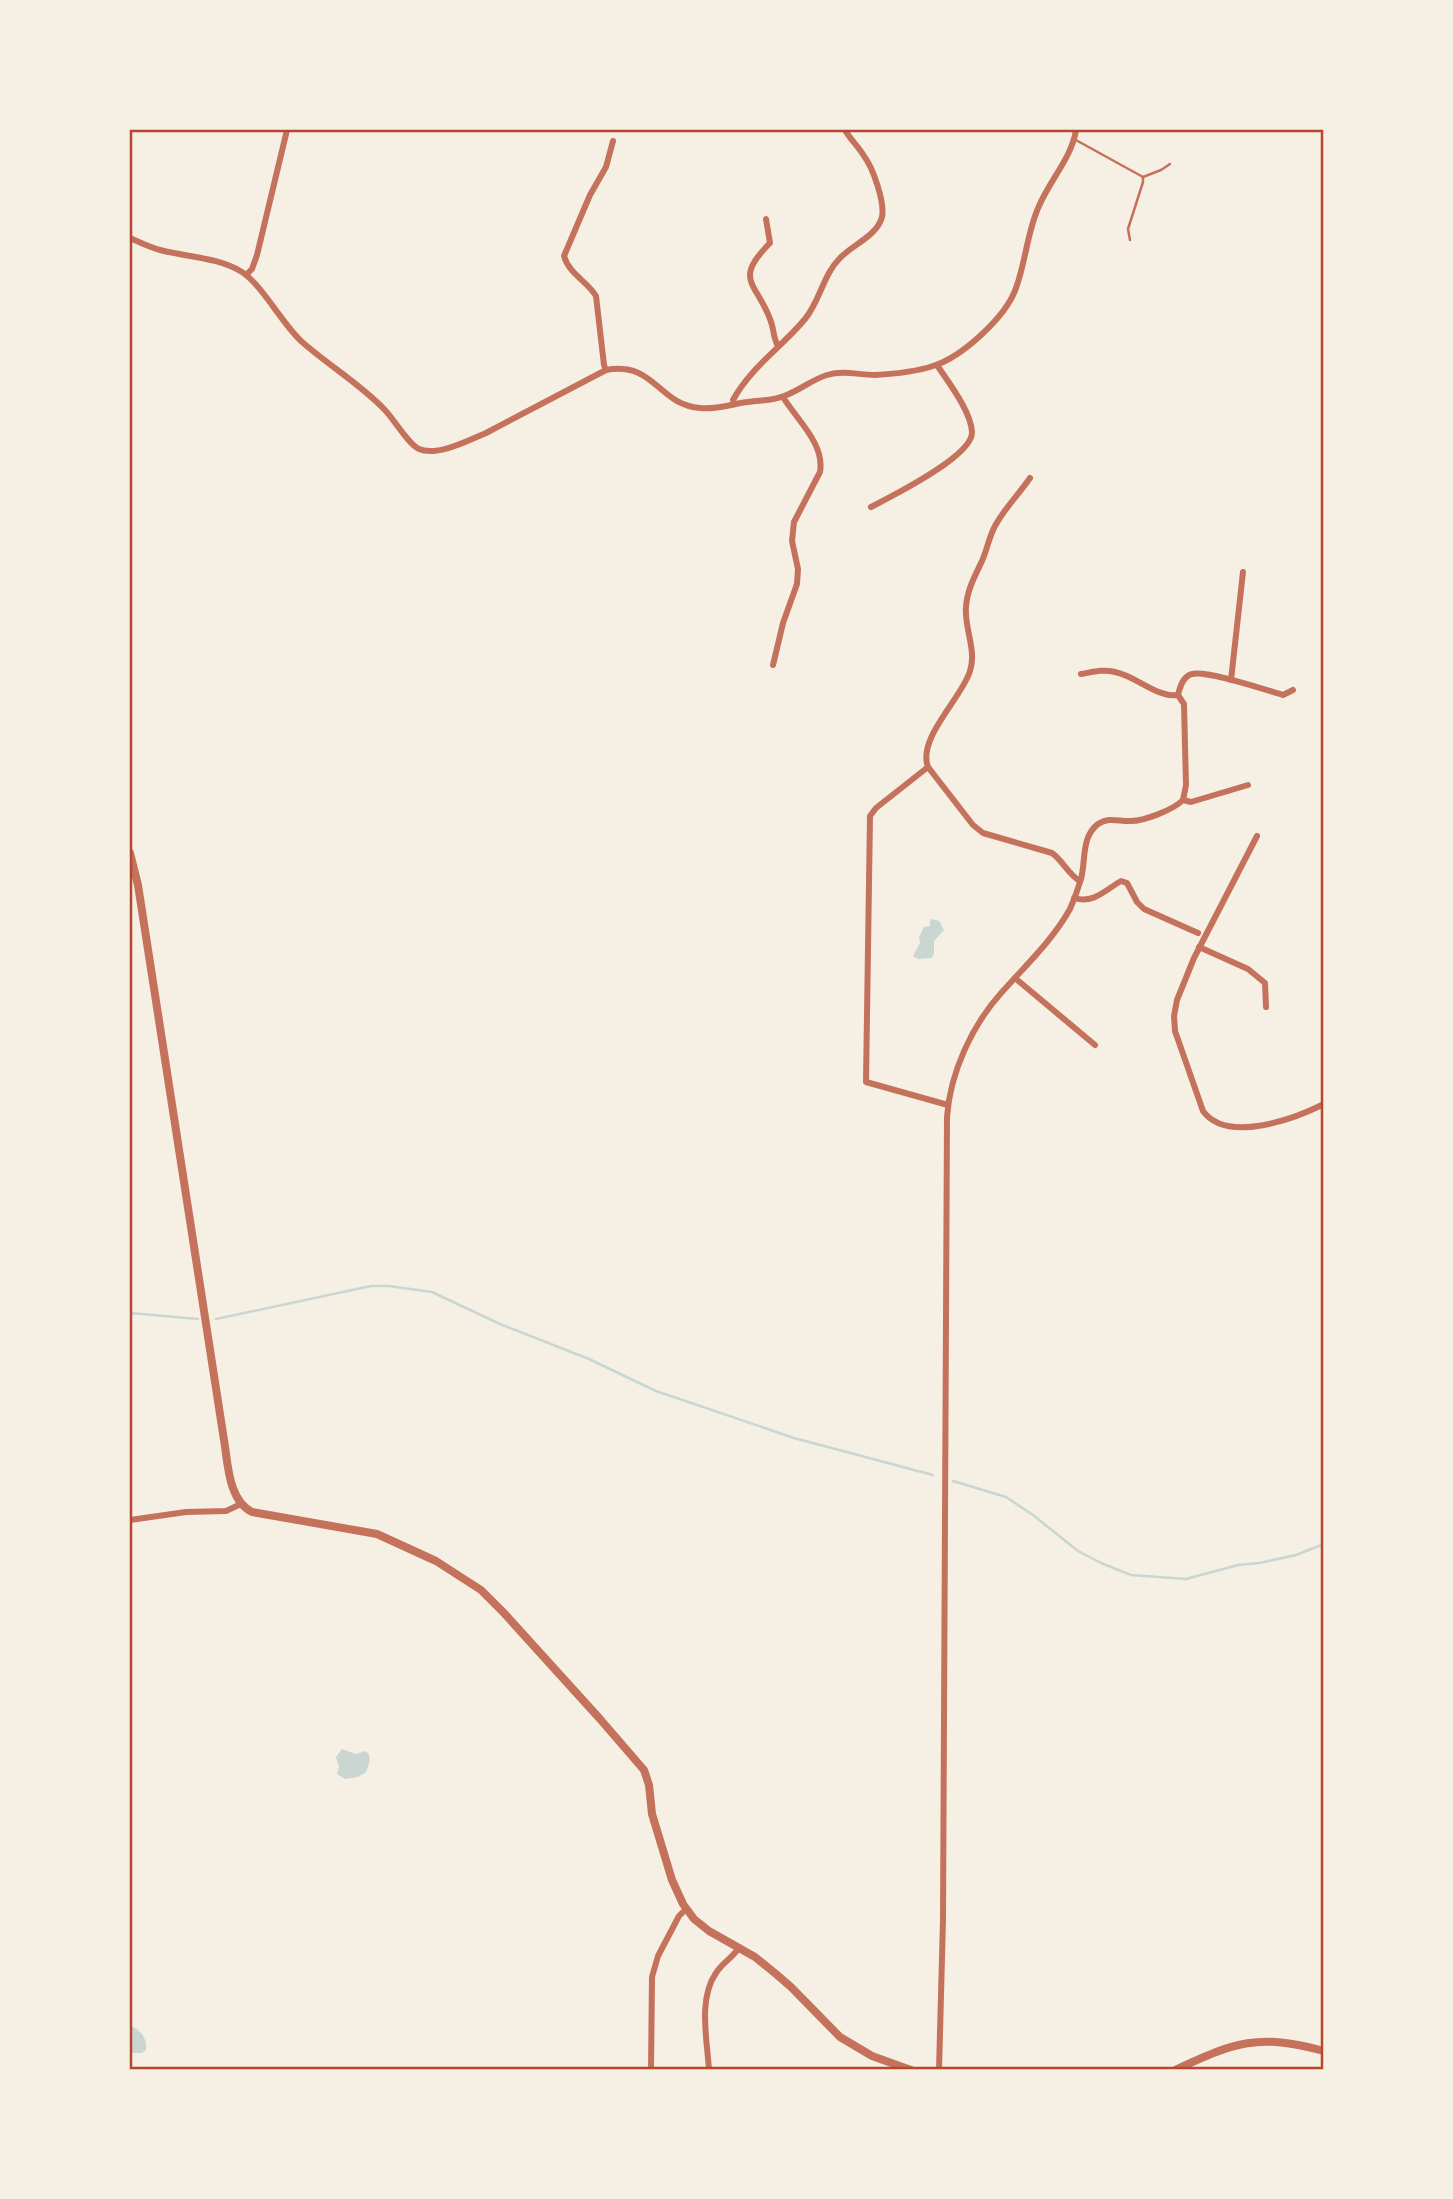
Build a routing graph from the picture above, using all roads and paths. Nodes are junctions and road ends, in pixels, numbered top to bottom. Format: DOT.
graph roads {
  1 [pos="287,130"];
  2 [pos="845,130"];
  3 [pos="1076,130"];
  4 [pos="1074,139"];
  5 [pos="613,141"];
  6 [pos="1170,164"];
  7 [pos="1143,177"];
  8 [pos="766,219"];
  9 [pos="130,239"];
  10 [pos="1130,240"];
  11 [pos="246,275"];
  12 [pos="778,346"];
  13 [pos="937,365"];
  14 [pos="606,370"];
  15 [pos="783,397"];
  16 [pos="735,404"];
  17 [pos="1030,478"];
  18 [pos="871,507"];
  19 [pos="1243,572"];
  20 [pos="774,665"];
  21 [pos="1081,674"];
  22 [pos="1231,680"];
  23 [pos="1293,690"];
  24 [pos="1178,695"];
  25 [pos="928,767"];
  26 [pos="1248,785"];
  27 [pos="1183,800"];
  28 [pos="1257,836"];
  29 [pos="130,853"];
  30 [pos="1080,881"];
  31 [pos="1074,898"];
  32 [pos="1198,933"];
  33 [pos="1199,947"];
  34 [pos="1015,978"];
  35 [pos="1266,1007"];
  36 [pos="1095,1045"];
  37 [pos="1324,1104"];
  38 [pos="948,1105"];
  39 [pos="241,1504"];
  40 [pos="130,1520"];
  41 [pos="687,1909"];
  42 [pos="738,1949"];
  43 [pos="1324,2051"];
  44 [pos="651,2070"];
  45 [pos="709,2070"];
  46 [pos="911,2070"];
  47 [pos="939,2070"];
  48 [pos="1175,2070"];
  1 -- 11 [label="street"];
  2 -- 12 [label="street"];
  3 -- 4 [label="street"];
  4 -- 7 [label="lane"];
  4 -- 13 [label="street"];
  5 -- 14 [label="street"];
  6 -- 7 [label="lane"];
  7 -- 10 [label="lane"];
  8 -- 12 [label="street"];
  9 -- 11 [label="street"];
  11 -- 14 [label="street"];
  12 -- 16 [label="street"];
  13 -- 15 [label="street"];
  13 -- 18 [label="street"];
  14 -- 16 [label="street"];
  15 -- 16 [label="street"];
  15 -- 20 [label="street"];
  17 -- 25 [label="street"];
  19 -- 22 [label="street"];
  21 -- 24 [label="street"];
  22 -- 23 [label="street"];
  22 -- 24 [label="street"];
  24 -- 27 [label="street"];
  25 -- 30 [label="street"];
  25 -- 38 [label="street"];
  26 -- 27 [label="street"];
  27 -- 30 [label="street"];
  28 -- 33 [label="street"];
  29 -- 39 [label="street"];
  30 -- 31 [label="street"];
  31 -- 32 [label="street"];
  31 -- 34 [label="street"];
  33 -- 35 [label="street"];
  33 -- 37 [label="street"];
  34 -- 36 [label="street"];
  34 -- 38 [label="street"];
  38 -- 47 [label="street"];
  39 -- 40 [label="street"];
  39 -- 41 [label="street"];
  41 -- 42 [label="street"];
  41 -- 44 [label="street"];
  42 -- 45 [label="street"];
  42 -- 46 [label="street"];
  43 -- 48 [label="street"];
}
